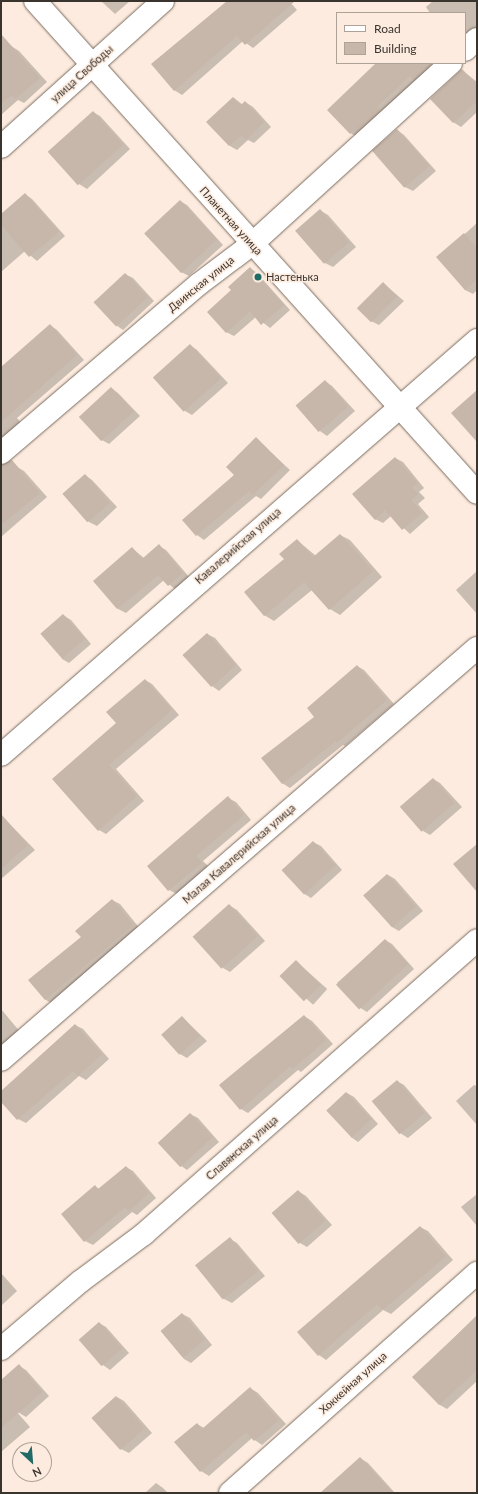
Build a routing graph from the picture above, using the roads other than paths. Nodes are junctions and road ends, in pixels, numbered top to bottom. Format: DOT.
graph roads {
  1 [pos="35,1"];
  2 [pos="163,1"];
  3 [pos="477,39"];
  4 [pos="466,49"];
  5 [pos="450,64"];
  6 [pos="91,65"];
  7 [pos="1,147"];
  8 [pos="252,244"];
  9 [pos="477,340"];
  10 [pos="398,406"];
  11 [pos="1,453"];
  12 [pos="477,493"];
  13 [pos="477,648"];
  14 [pos="1,755"];
  15 [pos="477,940"];
  16 [pos="1,1060"];
  17 [pos="477,1273"];
  18 [pos="1,1349"];
  19 [pos="230,1493"];
  1 -- 6 [label="street, Планетная улица"];
  2 -- 6 [label="street, улица Свободы"];
  3 -- 4 [label="street"];
  5 -- 8 [label="street, Двинская улица"];
  6 -- 7 [label="street, улица Свободы"];
  6 -- 8 [label="street, Планетная улица"];
  8 -- 10 [label="street, Планетная улица"];
  8 -- 11 [label="street, Двинская улица"];
  9 -- 10 [label="street, Кавалерийская улица"];
  10 -- 12 [label="street, Планетная улица"];
  10 -- 14 [label="street, Кавалерийская улица"];
  13 -- 16 [label="street, Малая Кавалерийская улица"];
  15 -- 18 [label="street, Славянская улица"];
  17 -- 19 [label="street, Хоккейная улица"];
}
